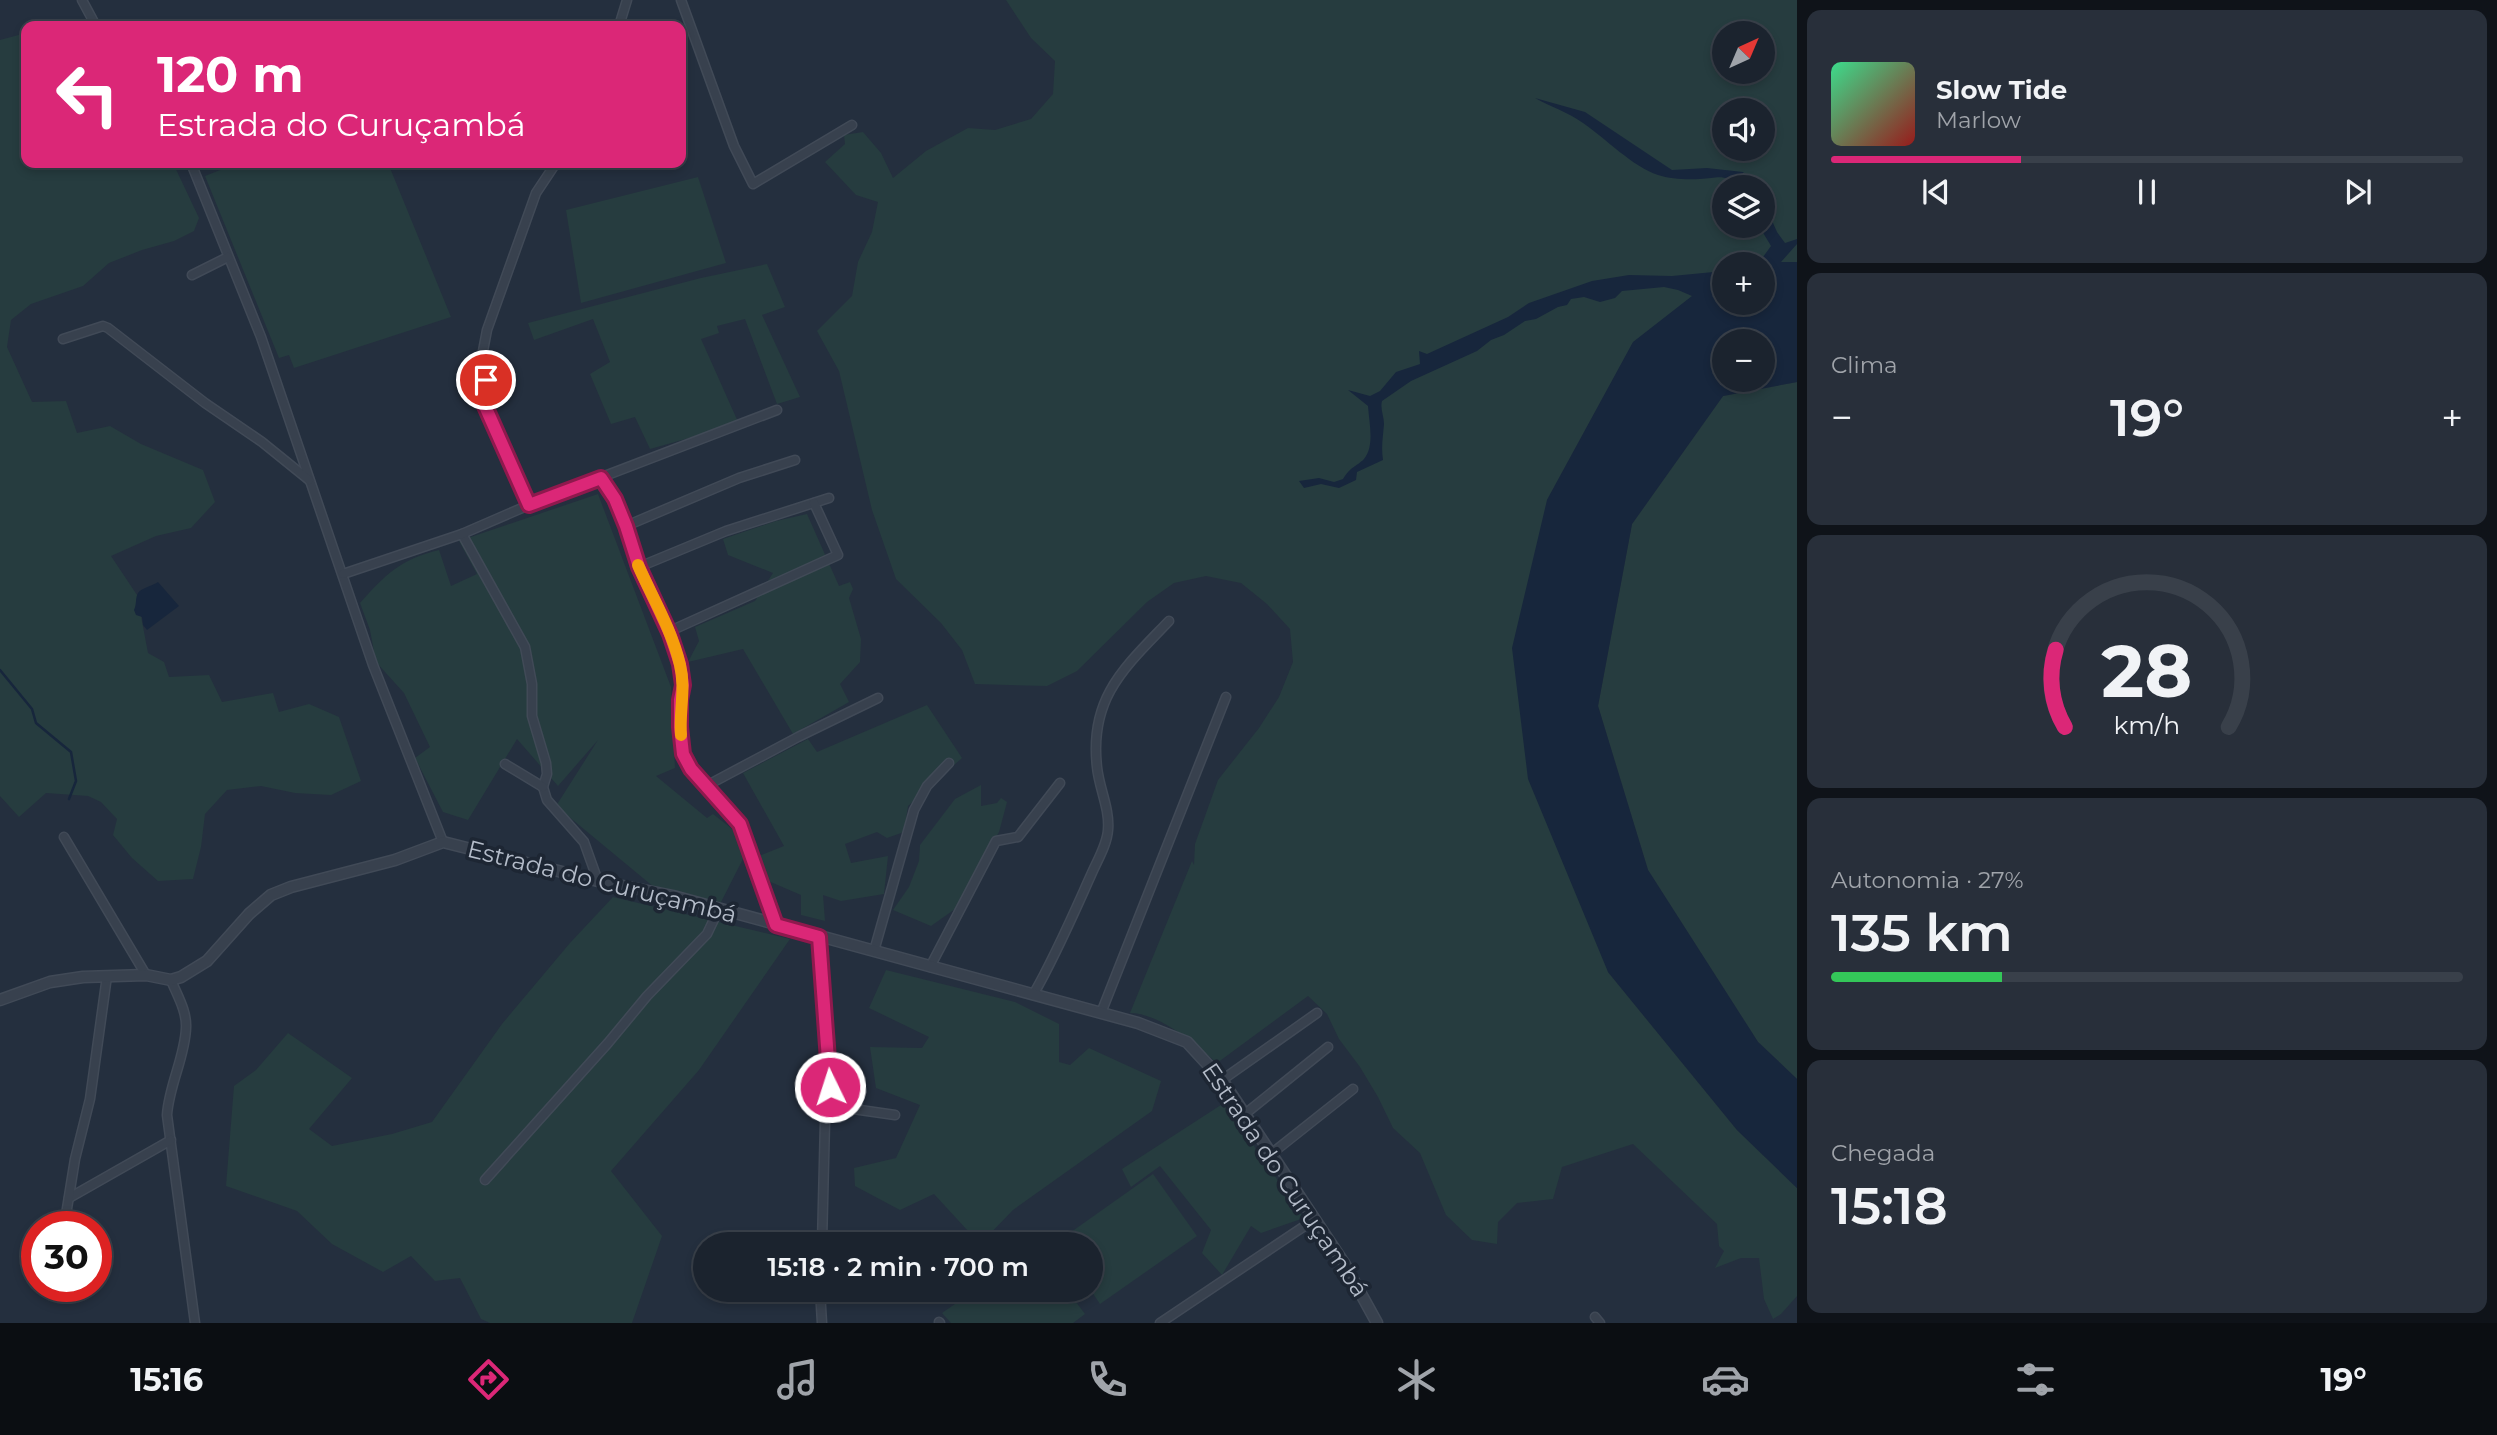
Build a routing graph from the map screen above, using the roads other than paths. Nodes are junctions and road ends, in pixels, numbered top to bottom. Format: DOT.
graph roads {
  1 [pos="82,0"];
  2 [pos="627,0"];
  3 [pos="681,0"];
  4 [pos="93,21"];
  5 [pos="621,21"];
  6 [pos="852,125"];
  7 [pos="193,168"];
  8 [pos="553,168"];
  9 [pos="228,257"];
  10 [pos="192,275"];
  11 [pos="63,339"];
  12 [pos="777,410"];
  13 [pos="795,460"];
  14 [pos="601,478"];
  15 [pos="309,480"];
  16 [pos="828,498"];
  17 [pos="814,503"];
  18 [pos="529,505"];
  19 [pos="626,526"];
  20 [pos="462,534"];
  21 [pos="639,567"];
  22 [pos="342,574"];
  23 [pos="1169,621"];
  24 [pos="668,632"];
  25 [pos="1226,697"];
  26 [pos="878,698"];
  27 [pos="949,763"];
  28 [pos="505,764"];
  29 [pos="1060,783"];
  30 [pos="706,786"];
  31 [pos="543,787"];
  32 [pos="64,837"];
  33 [pos="443,842"];
  34 [pos="598,881"];
  35 [pos="718,911"];
  36 [pos="776,925"];
  37 [pos="819,937"];
  38 [pos="874,951"];
  39 [pos="930,967"];
  40 [pos="146,975"];
  41 [pos="107,976"];
  42 [pos="171,980"];
  43 [pos="1033,995"];
  44 [pos="0,1000"];
  45 [pos="1101,1013"];
  46 [pos="1317,1013"];
  47 [pos="1328,1047"];
  48 [pos="1222,1080"];
  49 [pos="1353,1089"];
  50 [pos="832,1106"];
  51 [pos="1245,1114"];
  52 [pos="895,1115"];
  53 [pos="171,1140"];
  54 [pos="1271,1154"];
  55 [pos="485,1180"];
  56 [pos="69,1198"];
  57 [pos="67,1211"];
  58 [pos="1315,1219"];
  59 [pos="822,1232"];
  60 [pos="821,1302"];
  61 [pos="195,1323"];
  62 [pos="822,1323"];
  63 [pos="1160,1323"];
  64 [pos="1377,1323"];
  1 -- 4 [label="street"];
  2 -- 5 [label="street"];
  3 -- 6 [label="street"];
  7 -- 9 [label="street"];
  8 -- 18 [label="street"];
  9 -- 10 [label="street"];
  9 -- 15 [label="street"];
  11 -- 15 [label="street"];
  12 -- 14 [label="street"];
  13 -- 19 [label="street"];
  14 -- 18 [label="street"];
  14 -- 19 [label="street"];
  15 -- 22 [label="street"];
  16 -- 17 [label="street"];
  17 -- 21 [label="street"];
  17 -- 24 [label="street"];
  18 -- 20 [label="street"];
  19 -- 21 [label="street"];
  20 -- 22 [label="street"];
  20 -- 31 [label="street"];
  21 -- 24 [label="street"];
  22 -- 33 [label="street"];
  23 -- 43 [label="street"];
  24 -- 30 [label="street"];
  25 -- 45 [label="street"];
  26 -- 30 [label="street"];
  27 -- 38 [label="street"];
  28 -- 31 [label="street"];
  29 -- 39 [label="street"];
  30 -- 36 [label="street"];
  31 -- 34 [label="street"];
  32 -- 40 [label="street"];
  33 -- 34 [label="street, Estrada do Curuçambá"];
  33 -- 42 [label="street, Estrada do Curuçambá"];
  34 -- 35 [label="street, Estrada do Curuçambá"];
  35 -- 36 [label="street, Estrada do Curuçambá"];
  35 -- 55 [label="street"];
  36 -- 37 [label="street, Estrada do Curuçambá"];
  37 -- 38 [label="street, Estrada do Curuçambá"];
  37 -- 50 [label="street"];
  38 -- 39 [label="street, Estrada do Curuçambá"];
  39 -- 43 [label="street, Estrada do Curuçambá"];
  40 -- 41 [label="street"];
  40 -- 42 [label="street"];
  41 -- 44 [label="street"];
  41 -- 56 [label="street"];
  42 -- 53 [label="street"];
  43 -- 45 [label="street, Estrada do Curuçambá"];
  45 -- 48 [label="street, Estrada do Curuçambá"];
  46 -- 48 [label="street"];
  47 -- 51 [label="street"];
  48 -- 51 [label="street, Estrada do Curuçambá"];
  49 -- 54 [label="street"];
  50 -- 52 [label="street"];
  50 -- 59 [label="street"];
  51 -- 54 [label="street, Estrada do Curuçambá"];
  53 -- 56 [label="street"];
  53 -- 61 [label="street"];
  54 -- 58 [label="street, Estrada do Curuçambá"];
  56 -- 57 [label="street"];
  58 -- 63 [label="street"];
  58 -- 64 [label="street, Estrada do Curuçambá"];
  60 -- 62 [label="street"];
}
